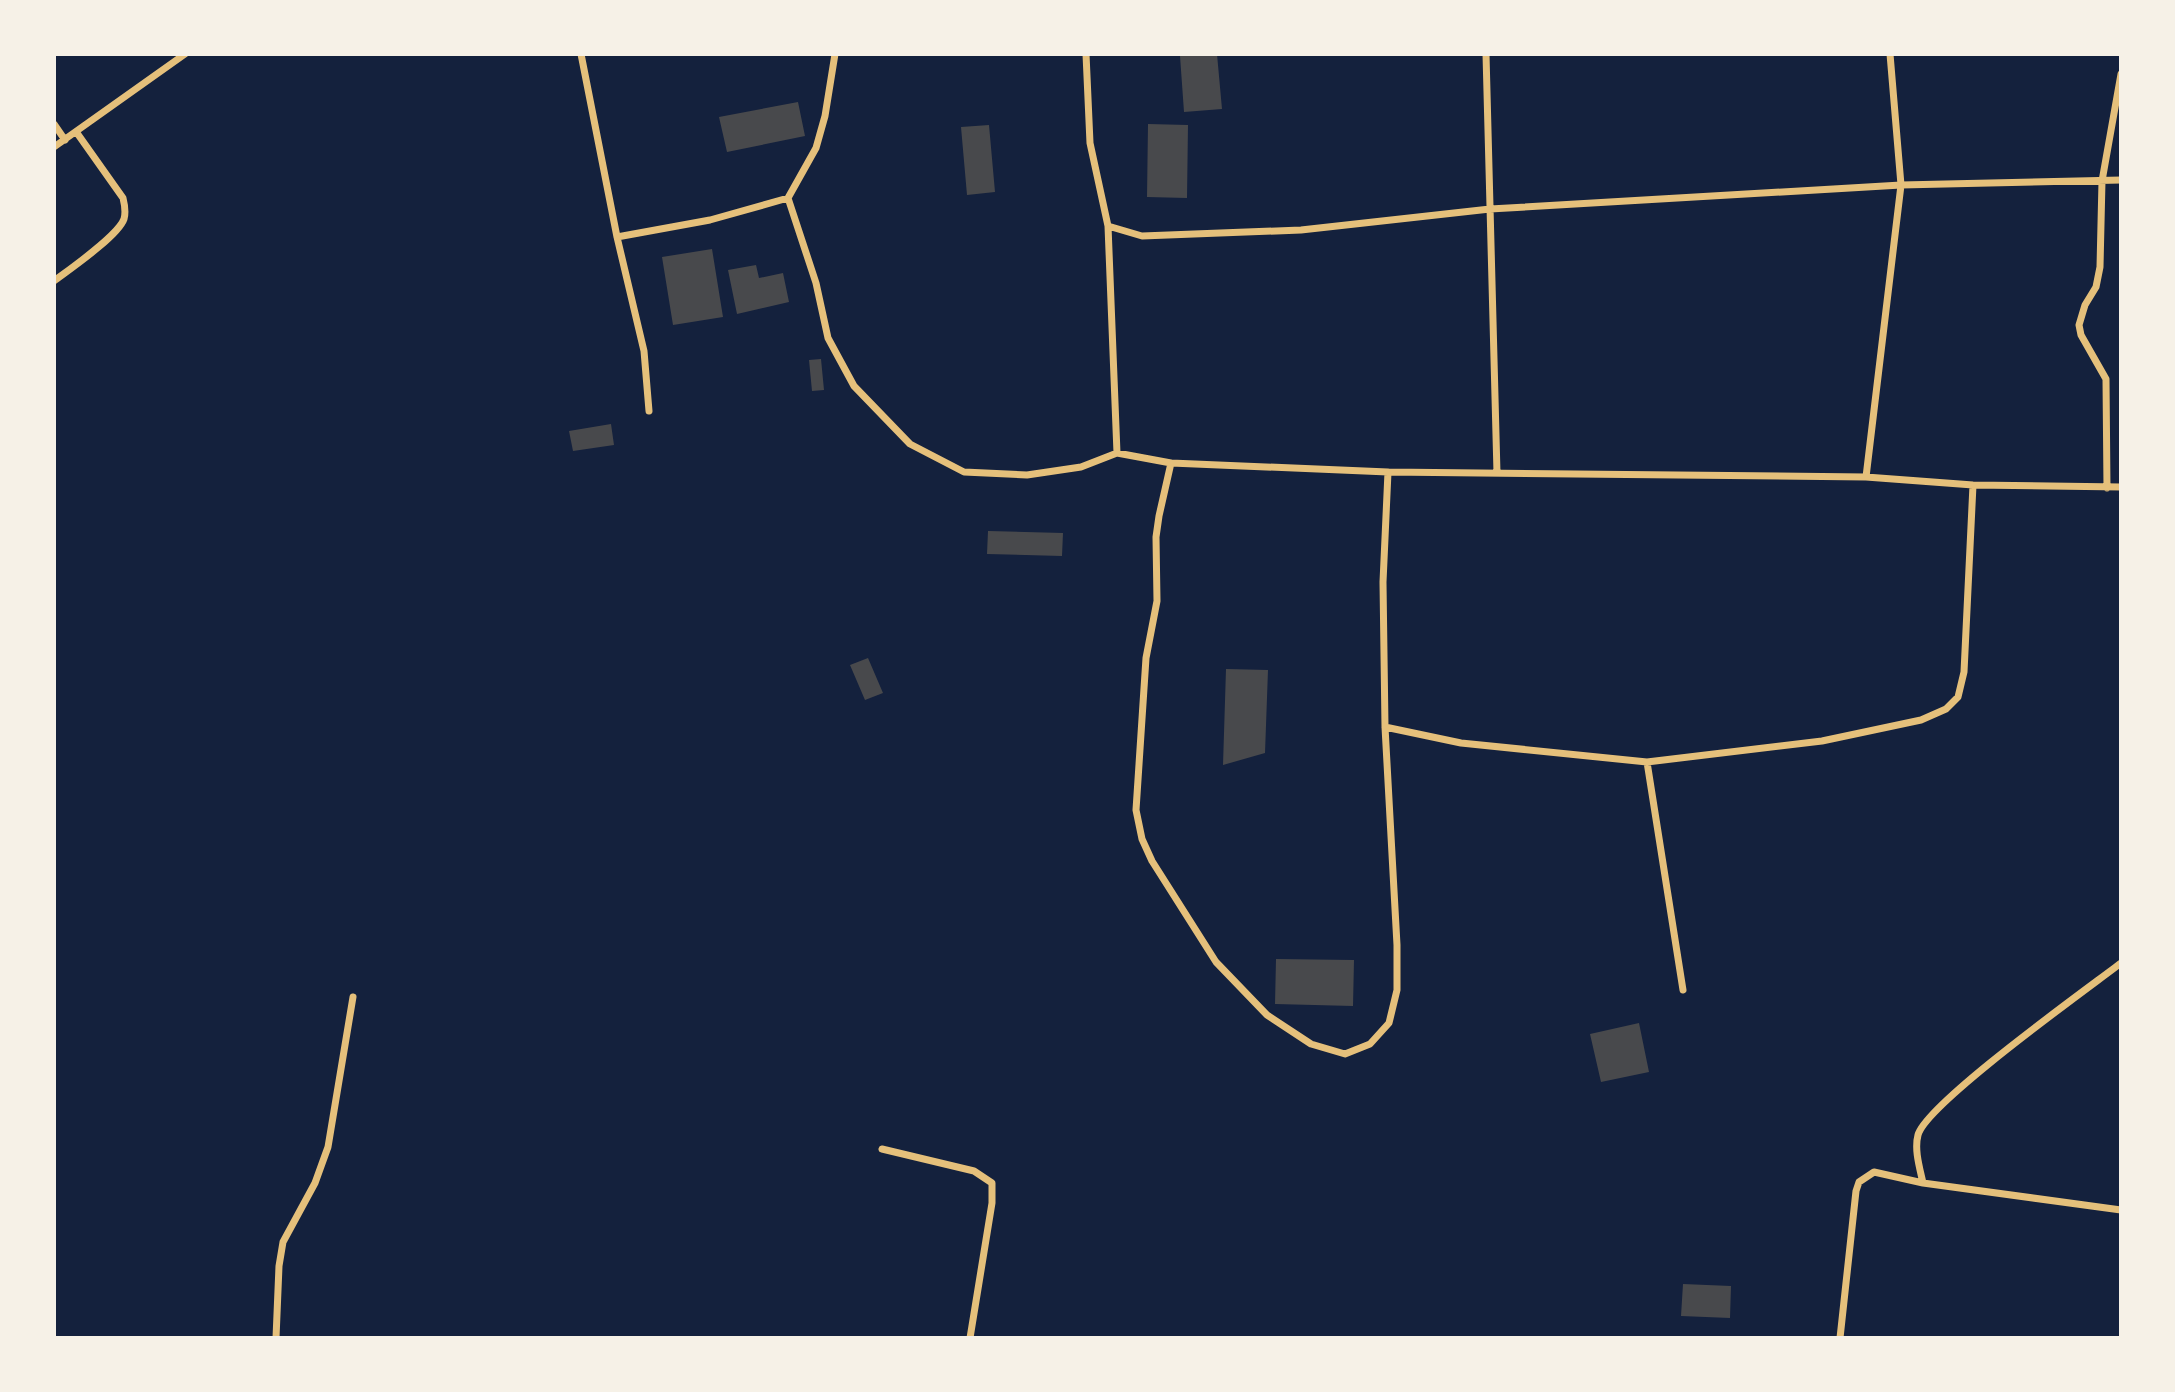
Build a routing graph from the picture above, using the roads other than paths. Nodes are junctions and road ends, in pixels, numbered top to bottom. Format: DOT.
graph roads {
  1 [pos="185,54"];
  2 [pos="581,54"];
  3 [pos="835,54"];
  4 [pos="1086,54"];
  5 [pos="1486,54"];
  6 [pos="1890,54"];
  7 [pos="2121,74"];
  8 [pos="54,124"];
  9 [pos="77,133"];
  10 [pos="65,140"];
  11 [pos="54,147"];
  12 [pos="2121,180"];
  13 [pos="2102,181"];
  14 [pos="1901,185"];
  15 [pos="788,198"];
  16 [pos="1490,209"];
  17 [pos="1108,226"];
  18 [pos="617,237"];
  19 [pos="54,281"];
  20 [pos="649,411"];
  21 [pos="1117,453"];
  22 [pos="1171,463"];
  23 [pos="1388,472"];
  24 [pos="1497,473"];
  25 [pos="1866,477"];
  26 [pos="1973,485"];
  27 [pos="2121,487"];
  28 [pos="2107,488"];
  29 [pos="1385,727"];
  30 [pos="1647,762"];
  31 [pos="2121,963"];
  32 [pos="1683,990"];
  33 [pos="353,997"];
  34 [pos="882,1149"];
  35 [pos="1923,1183"];
  36 [pos="2121,1210"];
  37 [pos="276,1338"];
  38 [pos="970,1338"];
  39 [pos="1840,1338"];
  1 -- 9 [label="street"];
  2 -- 18 [label="street"];
  3 -- 15 [label="street"];
  4 -- 17 [label="street"];
  5 -- 16 [label="street"];
  6 -- 14 [label="street"];
  7 -- 13 [label="street"];
  8 -- 10 [label="street"];
  9 -- 10 [label="street"];
  9 -- 19 [label="street"];
  10 -- 11 [label="street"];
  12 -- 13 [label="street"];
  13 -- 14 [label="street"];
  13 -- 28 [label="street"];
  14 -- 16 [label="street"];
  14 -- 25 [label="street"];
  15 -- 18 [label="street"];
  15 -- 21 [label="street"];
  16 -- 17 [label="street"];
  16 -- 24 [label="street"];
  17 -- 21 [label="street"];
  18 -- 20 [label="street"];
  21 -- 22 [label="street"];
  22 -- 23 [label="street"];
  22 -- 29 [label="street"];
  23 -- 24 [label="street"];
  23 -- 29 [label="street"];
  24 -- 25 [label="street"];
  25 -- 26 [label="street"];
  26 -- 28 [label="street"];
  26 -- 30 [label="street"];
  27 -- 28 [label="street"];
  29 -- 30 [label="street"];
  30 -- 32 [label="street"];
  31 -- 35 [label="street"];
  33 -- 37 [label="street"];
  34 -- 38 [label="street"];
  35 -- 36 [label="street"];
  35 -- 39 [label="street"];
}
